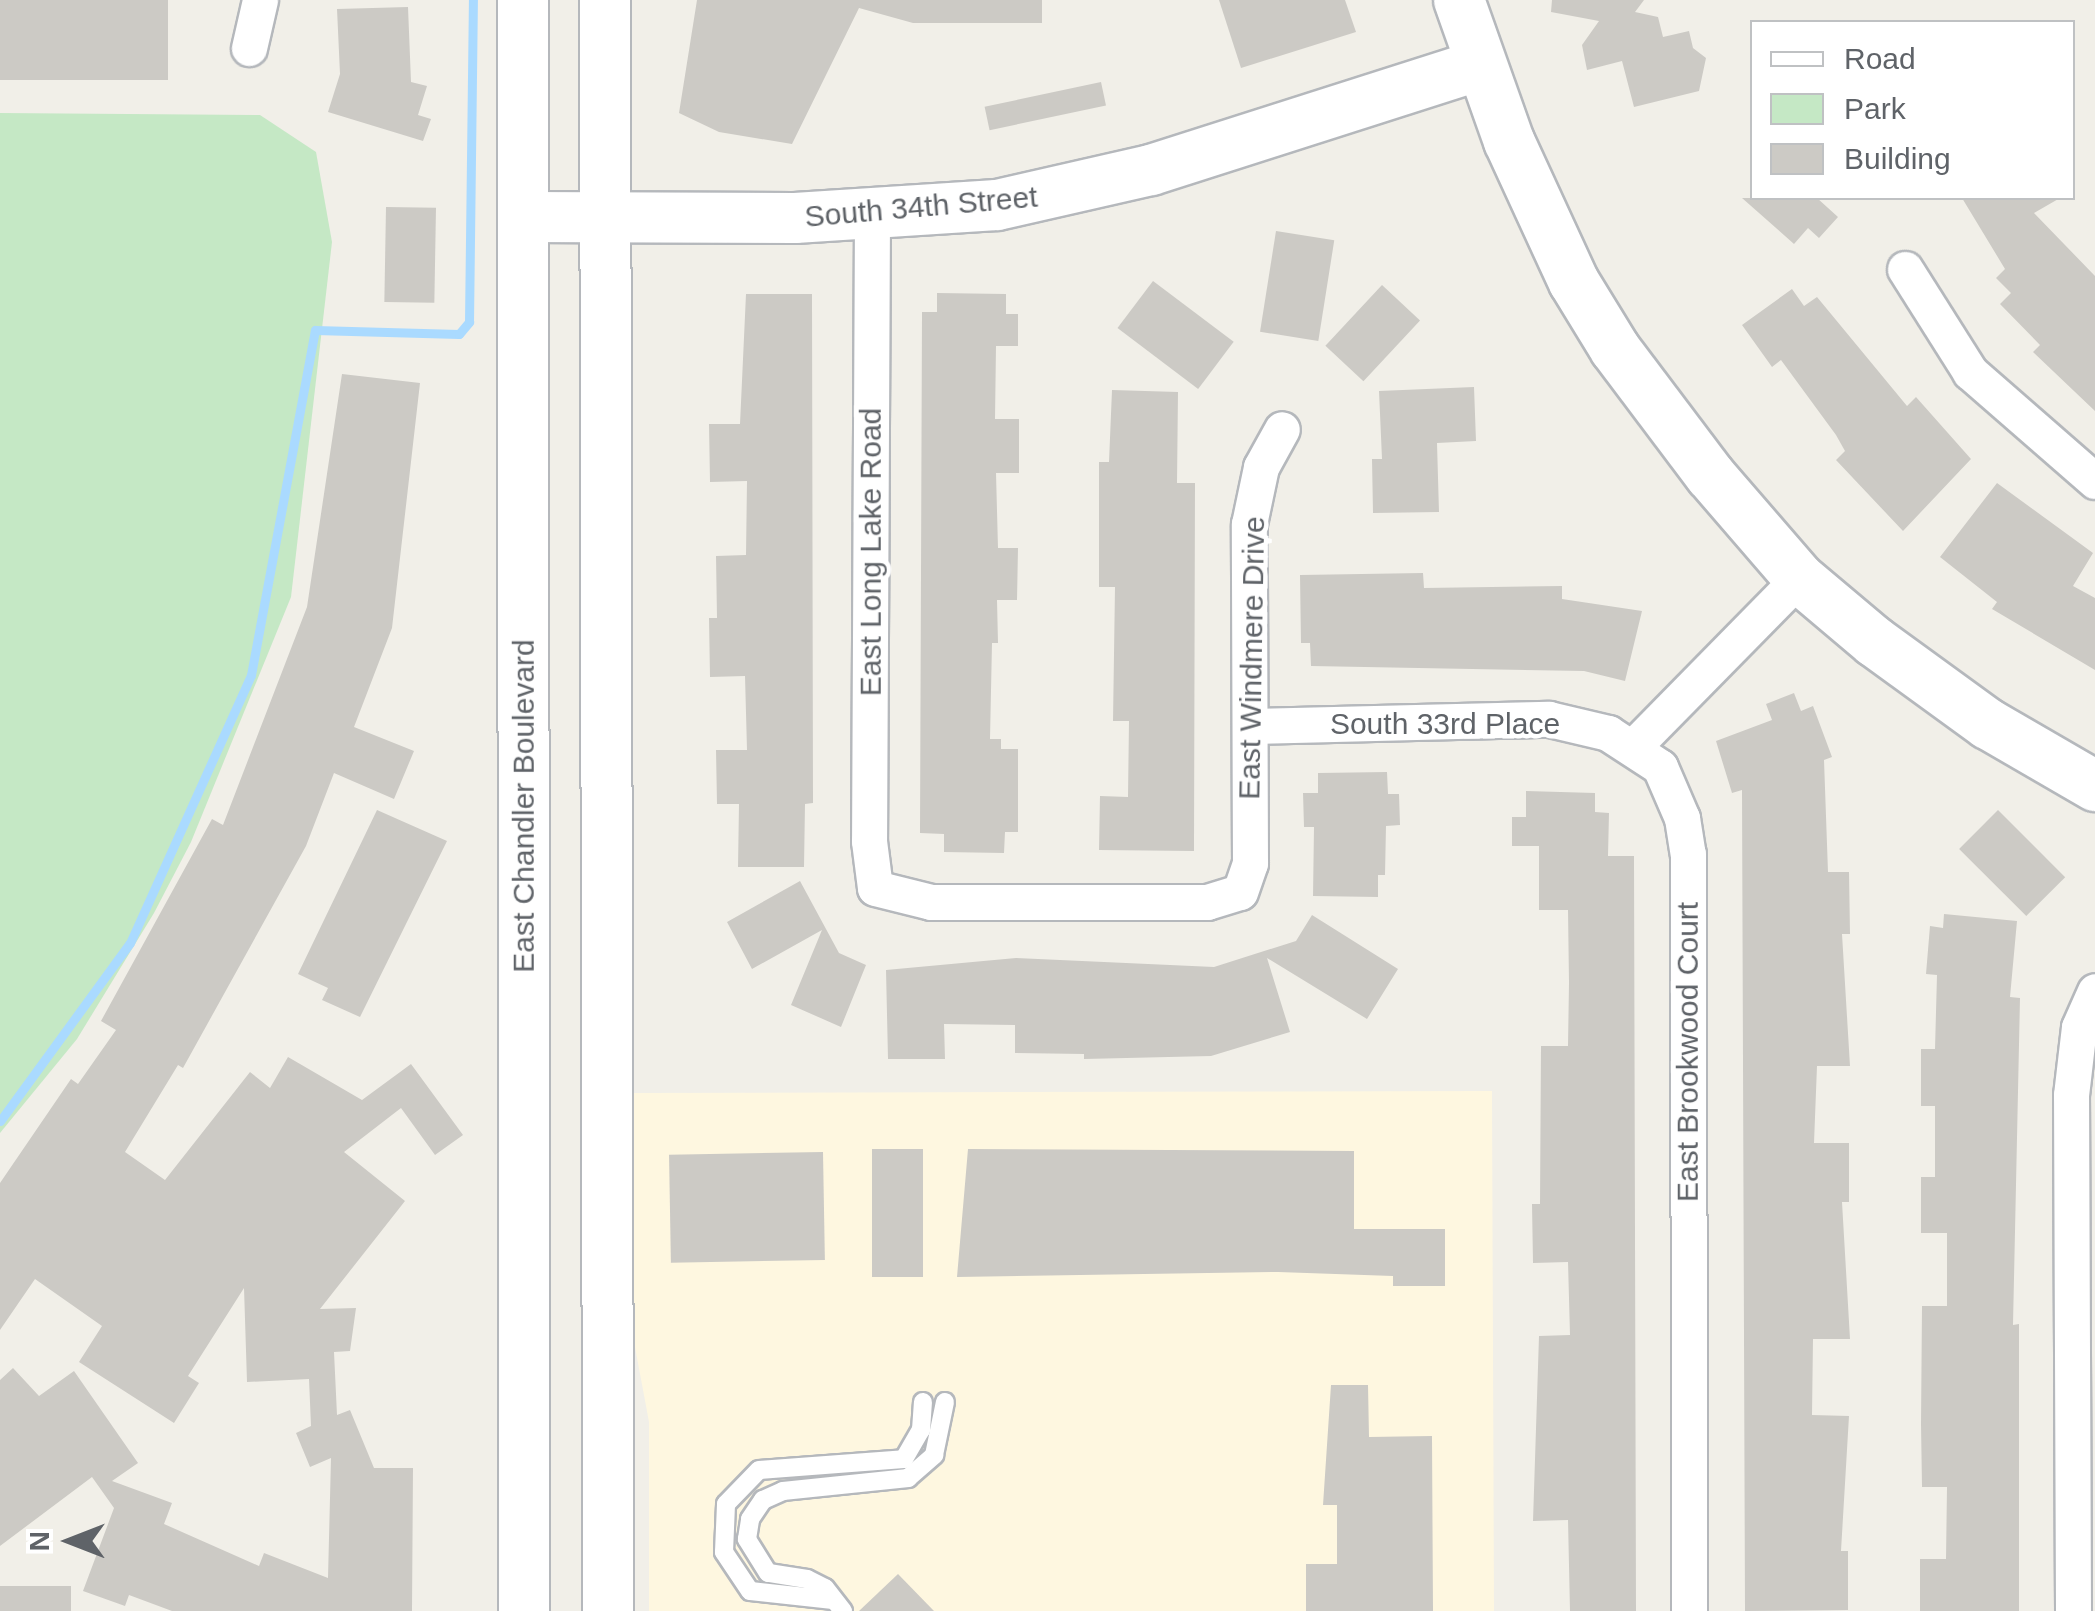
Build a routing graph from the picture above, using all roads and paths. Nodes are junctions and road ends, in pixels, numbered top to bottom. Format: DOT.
graph roads {
  1 [pos="260,0"];
  2 [pos="522,0"];
  3 [pos="605,0"];
  4 [pos="1459,0"];
  5 [pos="250,48"];
  6 [pos="1480,65"];
  7 [pos="872,215"];
  8 [pos="605,216"];
  9 [pos="523,217"];
  10 [pos="1905,270"];
  11 [pos="1282,429"];
  12 [pos="2095,481"];
  13 [pos="1800,578"];
  14 [pos="1252,726"];
  15 [pos="1634,746"];
  16 [pos="2095,786"];
  17 [pos="1240,892"];
  18 [pos="2095,991"];
  19 [pos="2084,1324"];
  20 [pos="923,1402"];
  21 [pos="945,1402"];
  22 [pos="838,1606"];
  23 [pos="524,1611"];
  24 [pos="608,1611"];
  25 [pos="1690,1611"];
  26 [pos="2073,1611"];
  1 -- 5 [label="street"];
  2 -- 9 [label="main road, East Chandler Boulevard"];
  3 -- 8 [label="main road"];
  4 -- 6 [label="main road"];
  6 -- 7 [label="main road, South 34th Street"];
  6 -- 13 [label="main road"];
  7 -- 8 [label="main road, South 34th Street"];
  7 -- 17 [label="street, East Long Lake Road"];
  8 -- 9 [label="main road, South 34th Street"];
  8 -- 24 [label="main road"];
  9 -- 23 [label="main road, East Chandler Boulevard"];
  10 -- 12 [label="street"];
  11 -- 14 [label="street, East Windmere Drive"];
  13 -- 15 [label="street"];
  13 -- 16 [label="main road"];
  14 -- 15 [label="street, South 33rd Place"];
  14 -- 17 [label="street, East Windmere Drive"];
  15 -- 25 [label="street, East Brookwood Court"];
  18 -- 19 [label="street"];
  19 -- 26 [label="street"];
  20 -- 22 [label="lane"];
  21 -- 22 [label="lane"];
}
